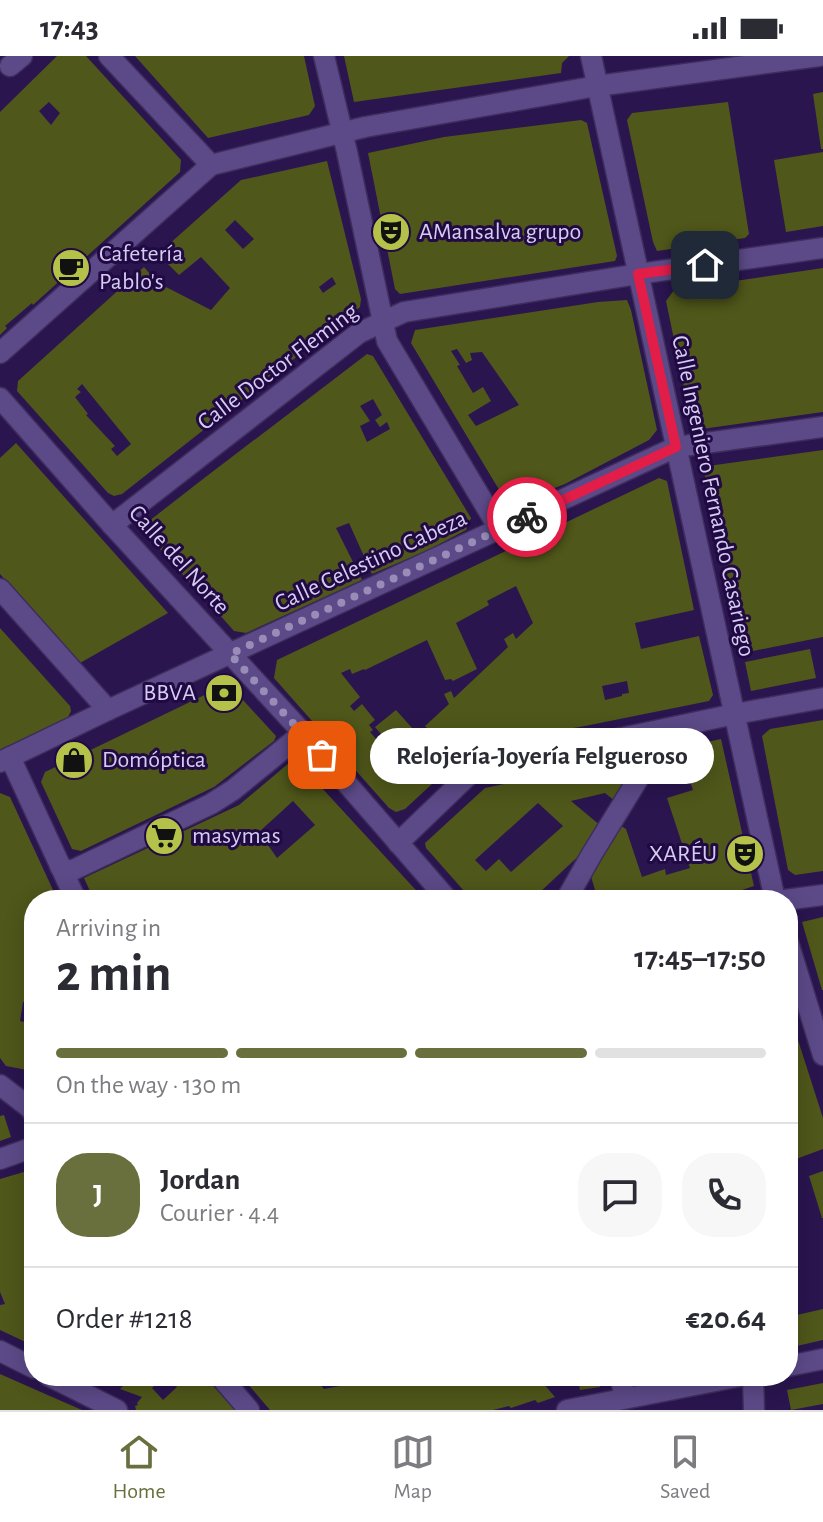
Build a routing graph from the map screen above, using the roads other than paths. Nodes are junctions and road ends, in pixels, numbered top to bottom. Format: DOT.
graph roads {
  1 [pos="109,56"];
  2 [pos="324,56"];
  3 [pos="591,56"];
  4 [pos="819,56"];
  5 [pos="597,86"];
  6 [pos="342,132"];
  7 [pos="211,165"];
  8 [pos="823,248"];
  9 [pos="638,274"];
  10 [pos="383,322"];
  11 [pos="0,353"];
  12 [pos="0,398"];
  13 [pos="823,427"];
  14 [pos="676,447"];
  15 [pos="112,525"];
  16 [pos="500,530"];
  17 [pos="0,589"];
  18 [pos="230,654"];
  19 [pos="823,698"];
  20 [pos="108,710"];
  21 [pos="735,714"];
  22 [pos="303,733"];
  23 [pos="642,734"];
  24 [pos="5,759"];
  25 [pos="398,843"];
  26 [pos="60,866"];
  27 [pos="69,890"];
  28 [pos="439,890"];
  29 [pos="572,890"];
  30 [pos="773,890"];
  31 [pos="823,895"];
  32 [pos="798,898"];
  33 [pos="798,974"];
  34 [pos="823,1055"];
  35 [pos="0,1085"];
  36 [pos="24,1101"];
  37 [pos="24,1151"];
  38 [pos="0,1159"];
  39 [pos="0,1351"];
  40 [pos="823,1359"];
  41 [pos="24,1363"];
  42 [pos="798,1364"];
  43 [pos="69,1386"];
  44 [pos="229,1386"];
  45 [pos="622,1386"];
  46 [pos="688,1386"];
  47 [pos="753,1386"];
  48 [pos="625,1398"];
  49 [pos="117,1410"];
  50 [pos="249,1410"];
  51 [pos="567,1410"];
  52 [pos="754,1410"];
  1 -- 7 [label="street"];
  2 -- 6 [label="street"];
  3 -- 5 [label="street, Calle Ingeniero Fernando Casariego"];
  4 -- 5 [label="street"];
  5 -- 6 [label="street"];
  5 -- 9 [label="street, Calle Ingeniero Fernando Casariego"];
  6 -- 7 [label="street"];
  6 -- 10 [label="street"];
  7 -- 11 [label="street"];
  8 -- 9 [label="street, Calle Doctor Fleming"];
  9 -- 10 [label="street, Calle Doctor Fleming"];
  9 -- 14 [label="street, Calle Ingeniero Fernando Casariego"];
  10 -- 15 [label="street, Calle Doctor Fleming"];
  10 -- 16 [label="street"];
  12 -- 15 [label="street, Calle del Norte"];
  13 -- 14 [label="street, Calle Celestino Cabeza"];
  14 -- 16 [label="street, Calle Celestino Cabeza"];
  14 -- 21 [label="street, Calle Ingeniero Fernando Casariego"];
  15 -- 18 [label="street, Calle del Norte"];
  16 -- 18 [label="street, Calle Celestino Cabeza"];
  17 -- 20 [label="street"];
  18 -- 20 [label="street, Calle Celestino Cabeza"];
  18 -- 22 [label="street, Calle del Norte"];
  19 -- 21 [label="street"];
  20 -- 24 [label="street, Calle Celestino Cabeza"];
  21 -- 23 [label="street"];
  21 -- 30 [label="street, Calle Ingeniero Fernando Casariego"];
  22 -- 25 [label="street, Calle del Norte"];
  22 -- 26 [label="street"];
  23 -- 25 [label="street"];
  23 -- 29 [label="street"];
  24 -- 26 [label="street"];
  25 -- 28 [label="street, Calle del Norte"];
  26 -- 27 [label="street"];
  31 -- 32 [label="street"];
  33 -- 34 [label="street"];
  35 -- 36 [label="street"];
  37 -- 38 [label="street"];
  39 -- 41 [label="street"];
  40 -- 42 [label="street"];
  43 -- 49 [label="street"];
  44 -- 50 [label="street"];
  45 -- 48 [label="street"];
  46 -- 48 [label="street"];
  47 -- 52 [label="street"];
  48 -- 51 [label="street"];
}
